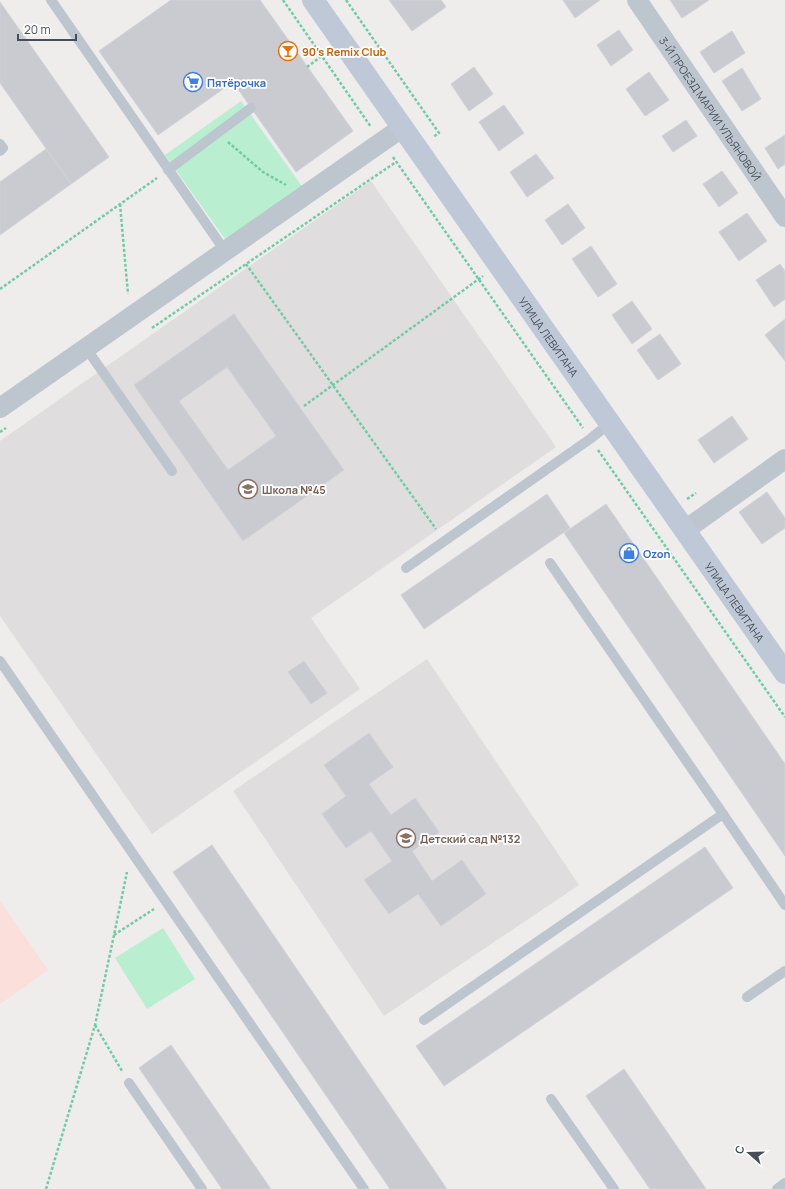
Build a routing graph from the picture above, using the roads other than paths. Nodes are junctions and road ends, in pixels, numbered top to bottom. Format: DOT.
graph roads {
  1 [pos="51,0"];
  2 [pos="313,0"];
  3 [pos="637,0"];
  4 [pos="251,108"];
  5 [pos="403,127"];
  6 [pos="0,144"];
  7 [pos="0,151"];
  8 [pos="168,170"];
  9 [pos="785,217"];
  10 [pos="225,251"];
  11 [pos="86,348"];
  12 [pos="0,408"];
  13 [pos="610,423"];
  14 [pos="785,459"];
  15 [pos="172,471"];
  16 [pos="685,530"];
  17 [pos="550,563"];
  18 [pos="406,568"];
  19 [pos="0,660"];
  20 [pos="785,673"];
  21 [pos="723,814"];
  22 [pos="785,905"];
  23 [pos="785,971"];
  24 [pos="747,997"];
  25 [pos="424,1020"];
  26 [pos="129,1084"];
  27 [pos="551,1099"];
  28 [pos="785,1184"];
  29 [pos="202,1189"];
  30 [pos="364,1189"];
  31 [pos="614,1189"];
  32 [pos="777,1189"];
  1 -- 8 [label="lane"];
  2 -- 5 [label="main road, УЛИЦА ЛЕВИТАНА"];
  3 -- 9 [label="street, 3-Й ПРОЕЗД МАРИИ УЛЬЯНОВОЙ"];
  4 -- 8 [label="lane"];
  5 -- 10 [label="street"];
  5 -- 13 [label="main road, УЛИЦА ЛЕВИТАНА"];
  6 -- 7 [label="lane"];
  8 -- 10 [label="lane"];
  10 -- 11 [label="street"];
  11 -- 12 [label="street"];
  11 -- 15 [label="lane"];
  13 -- 16 [label="main road, УЛИЦА ЛЕВИТАНА"];
  13 -- 18 [label="lane"];
  14 -- 16 [label="street"];
  16 -- 20 [label="main road, УЛИЦА ЛЕВИТАНА"];
  17 -- 21 [label="lane"];
  19 -- 30 [label="lane"];
  21 -- 22 [label="lane"];
  21 -- 25 [label="lane"];
  23 -- 24 [label="lane"];
  26 -- 29 [label="lane"];
  27 -- 31 [label="lane"];
  28 -- 32 [label="lane"];
}
